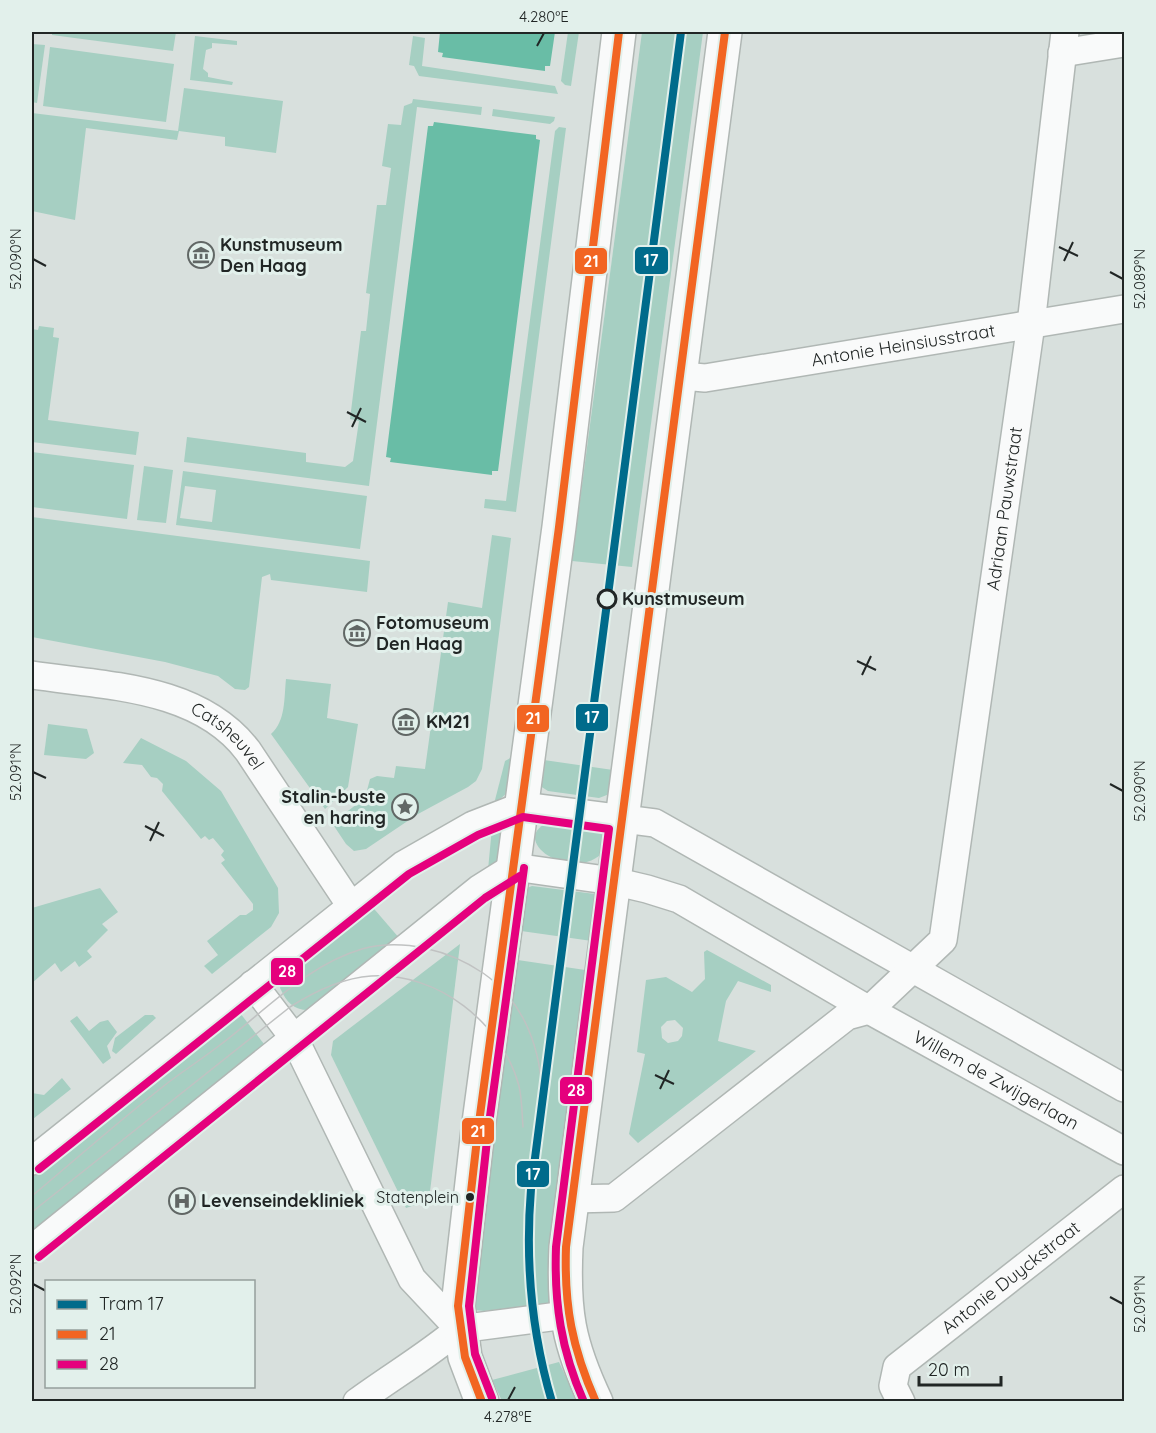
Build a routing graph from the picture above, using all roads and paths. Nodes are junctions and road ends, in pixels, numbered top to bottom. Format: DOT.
graph roads {
  1 [pos="619,32"];
  2 [pos="725,32"];
  3 [pos="1063,42"];
  4 [pos="1125,43"];
  5 [pos="1125,309"];
  6 [pos="1031,324"];
  7 [pos="682,376"];
  8 [pos="32,675"];
  9 [pos="522,807"];
  10 [pos="621,820"];
  11 [pos="514,867"];
  12 [pos="613,881"];
  13 [pos="351,906"];
  14 [pos="911,968"];
  15 [pos="253,984"];
  16 [pos="869,1010"];
  17 [pos="294,1038"];
  18 [pos="1125,1088"];
  19 [pos="1125,1151"];
  20 [pos="32,1161"];
  21 [pos="1125,1189"];
  22 [pos="572,1199"];
  23 [pos="32,1249"];
  24 [pos="566,1315"];
  25 [pos="459,1329"];
  26 [pos="357,1401"];
  27 [pos="482,1401"];
  28 [pos="596,1401"];
  29 [pos="901,1401"];
  1 -- 9 [label="street"];
  2 -- 7 [label="street"];
  3 -- 4 [label="street"];
  3 -- 6 [label="street, Adriaan Pauwstraat"];
  5 -- 6 [label="street, Antonie Heinsiusstraat"];
  6 -- 7 [label="street, Antonie Heinsiusstraat"];
  6 -- 14 [label="street, Adriaan Pauwstraat"];
  7 -- 10 [label="street"];
  8 -- 13 [label="street, Catsheuvel"];
  9 -- 10 [label="street"];
  9 -- 11 [label="street"];
  9 -- 13 [label="street"];
  10 -- 12 [label="street"];
  10 -- 14 [label="street"];
  11 -- 12 [label="street"];
  11 -- 17 [label="street"];
  11 -- 25 [label="street"];
  12 -- 16 [label="street"];
  12 -- 22 [label="street"];
  13 -- 15 [label="street"];
  14 -- 16 [label="street"];
  14 -- 18 [label="street"];
  15 -- 17 [label="street"];
  15 -- 20 [label="street"];
  16 -- 19 [label="street, Willem de Zwijgerlaan"];
  16 -- 22 [label="street"];
  17 -- 23 [label="street"];
  17 -- 25 [label="street"];
  21 -- 29 [label="street, Antonie Duyckstraat"];
  22 -- 24 [label="street"];
  24 -- 25 [label="street"];
  24 -- 28 [label="street"];
  25 -- 26 [label="street"];
  25 -- 27 [label="street"];
}
